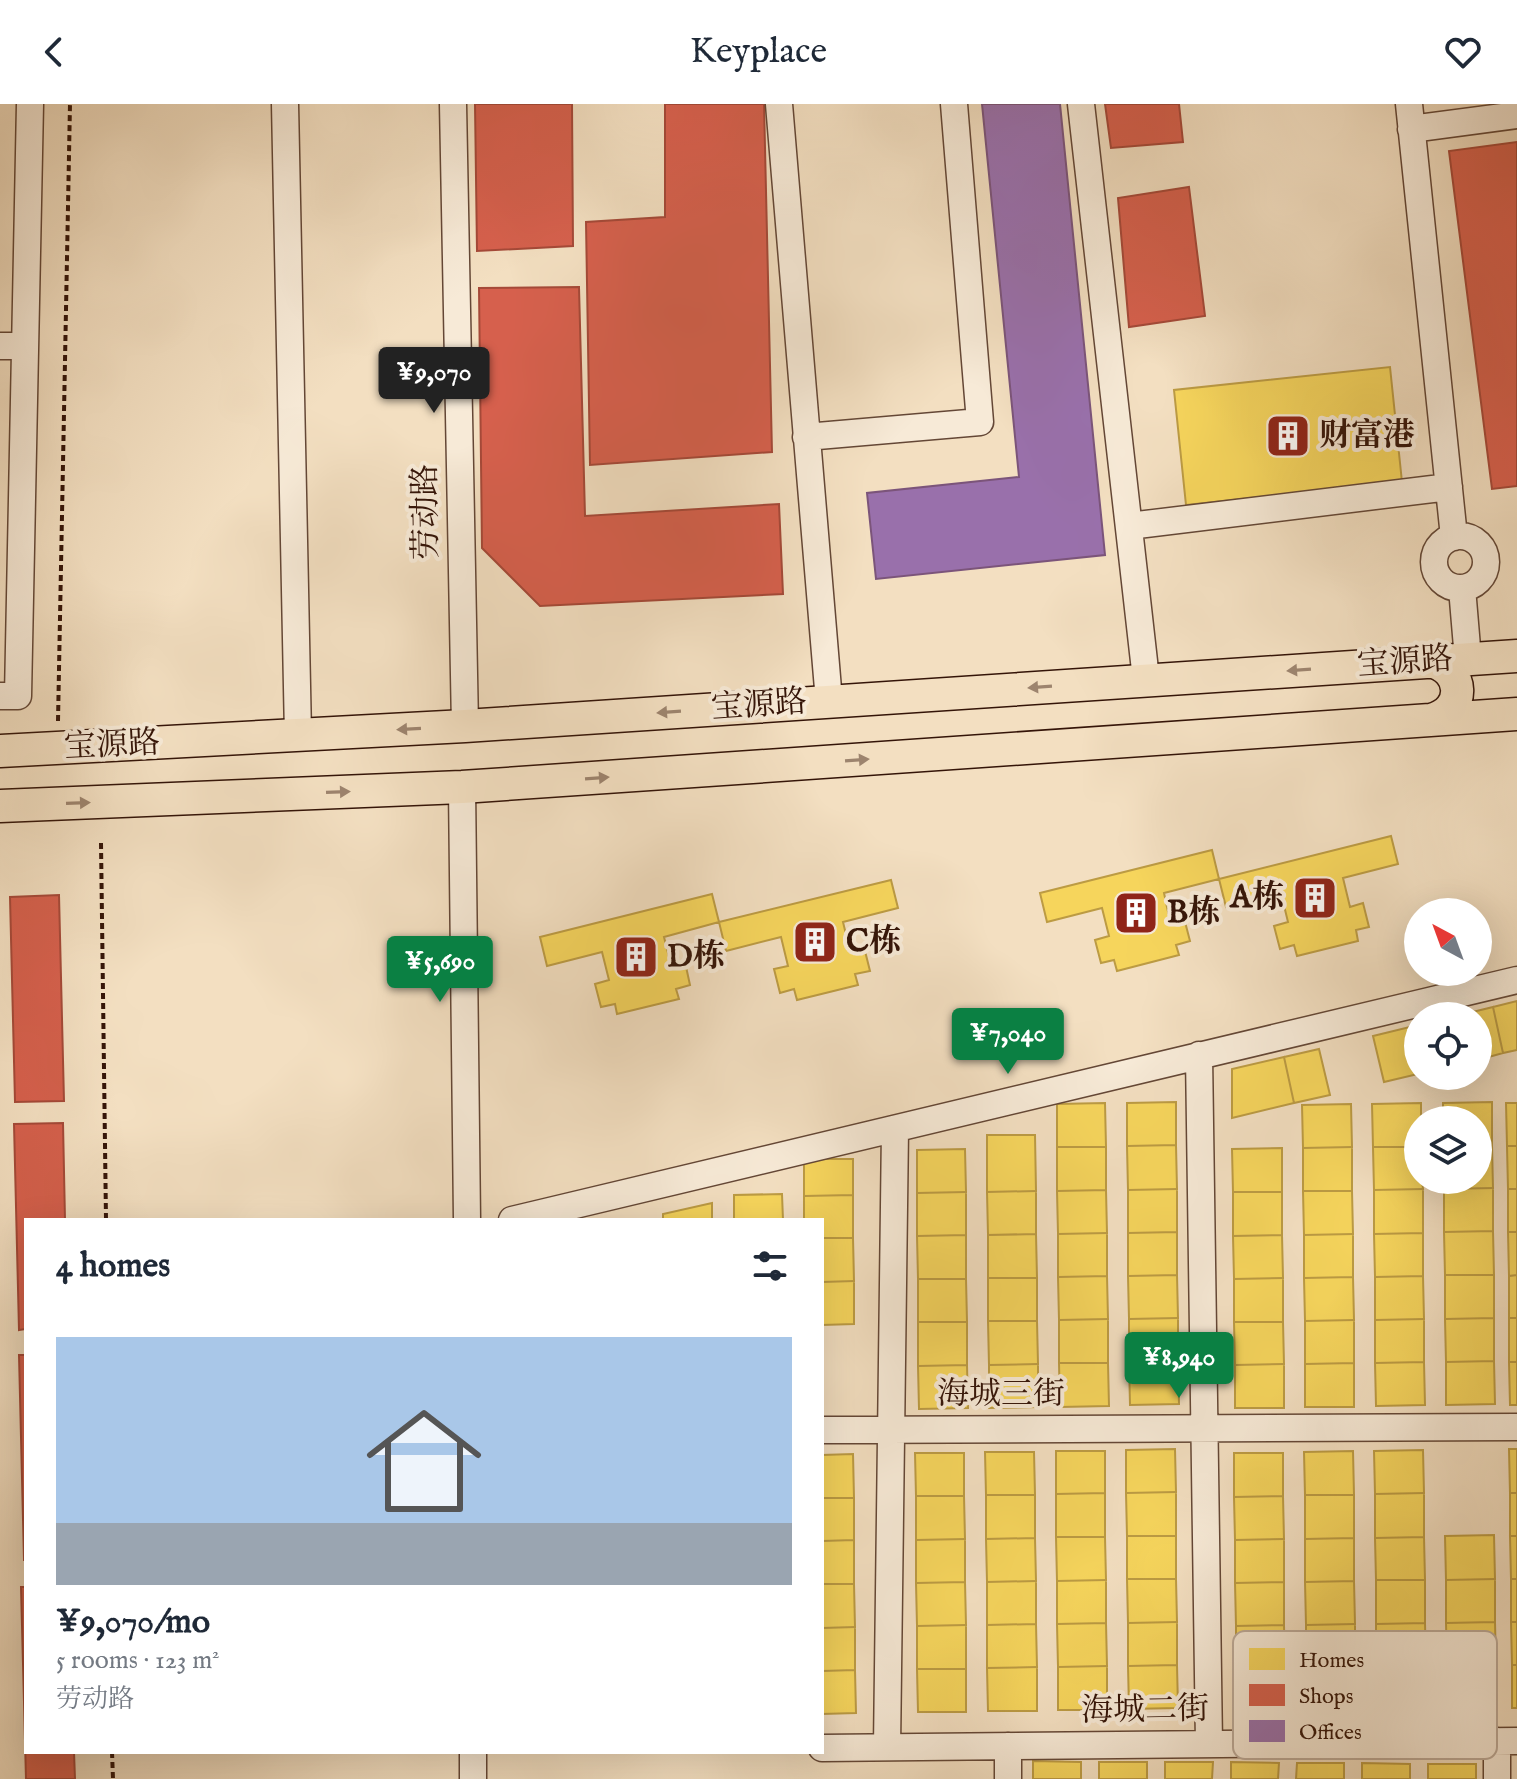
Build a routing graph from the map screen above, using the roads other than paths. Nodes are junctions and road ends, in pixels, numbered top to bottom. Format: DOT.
graph roads {
  1 [pos="30,104"];
  2 [pos="285,104"];
  3 [pos="453,104"];
  4 [pos="779,104"];
  5 [pos="954,104"];
  6 [pos="1081,104"];
  7 [pos="1445,114"];
  8 [pos="1517,115"];
  9 [pos="1410,117"];
  10 [pos="12,346"];
  11 [pos="806,437"];
  12 [pos="1449,487"];
  13 [pos="11,512"];
  14 [pos="1129,526"];
  15 [pos="1454,537"];
  16 [pos="1462,588"];
  17 [pos="1517,656"];
  18 [pos="1468,659"];
  19 [pos="1430,661"];
  20 [pos="1146,679"];
  21 [pos="0,696"];
  22 [pos="829,701"];
  23 [pos="1517,714"];
  24 [pos="1431,720"];
  25 [pos="465,726"];
  26 [pos="298,735"];
  27 [pos="0,751"];
  28 [pos="462,787"];
  29 [pos="0,806"];
  30 [pos="1517,980"];
  31 [pos="1199,1055"];
  32 [pos="895,1129"];
  33 [pos="467,1218"];
  34 [pos="520,1218"];
  35 [pos="1517,1427"];
  36 [pos="1205,1428"];
  37 [pos="824,1430"];
  38 [pos="891,1430"];
  39 [pos="1507,1741"];
  40 [pos="1209,1744"];
  41 [pos="1233,1744"];
  42 [pos="1008,1746"];
  43 [pos="887,1747"];
  44 [pos="824,1748"];
  45 [pos="473,1754"];
  46 [pos="473,1779"];
  47 [pos="1008,1779"];
  48 [pos="1497,1779"];
  1 -- 10 [label="street"];
  2 -- 26 [label="street"];
  3 -- 25 [label="street, 劳动路"];
  4 -- 11 [label="street"];
  5 -- 11 [label="street"];
  6 -- 14 [label="street"];
  7 -- 8 [label="street"];
  7 -- 9 [label="street"];
  9 -- 12 [label="street"];
  10 -- 13 [label="street"];
  11 -- 22 [label="street"];
  12 -- 14 [label="street"];
  12 -- 15 [label="street"];
  13 -- 21 [label="street"];
  14 -- 20 [label="street"];
  15 -- 16 [label="street"];
  15 -- 16 [label="street"];
  16 -- 18 [label="street"];
  17 -- 18 [label="main road, 宝源路"];
  18 -- 19 [label="main road, 宝源路"];
  19 -- 20 [label="main road, 宝源路, one-way"];
  19 -- 24 [label="main road"];
  20 -- 22 [label="main road, 宝源路, one-way"];
  22 -- 25 [label="main road, 宝源路, one-way"];
  23 -- 24 [label="main road, 宝源路"];
  28 -- 24 [label="main road, 宝源路, one-way"];
  25 -- 26 [label="main road, 宝源路, one-way"];
  26 -- 27 [label="main road, 宝源路"];
  29 -- 28 [label="main road, 宝源路, one-way"];
  28 -- 33 [label="street"];
  30 -- 31 [label="street"];
  31 -- 32 [label="street"];
  31 -- 36 [label="street"];
  32 -- 34 [label="street"];
  32 -- 38 [label="street"];
  35 -- 36 [label="street, 海城三街"];
  36 -- 38 [label="street, 海城三街"];
  36 -- 40 [label="street"];
  37 -- 38 [label="street, 海城三街"];
  38 -- 43 [label="street"];
  39 -- 48 [label="street"];
  40 -- 41 [label="street, 海城二街"];
  40 -- 42 [label="street, 海城二街"];
  42 -- 43 [label="street, 海城二街"];
  42 -- 47 [label="street"];
  43 -- 44 [label="street, 海城二街"];
  45 -- 46 [label="street"];
}
